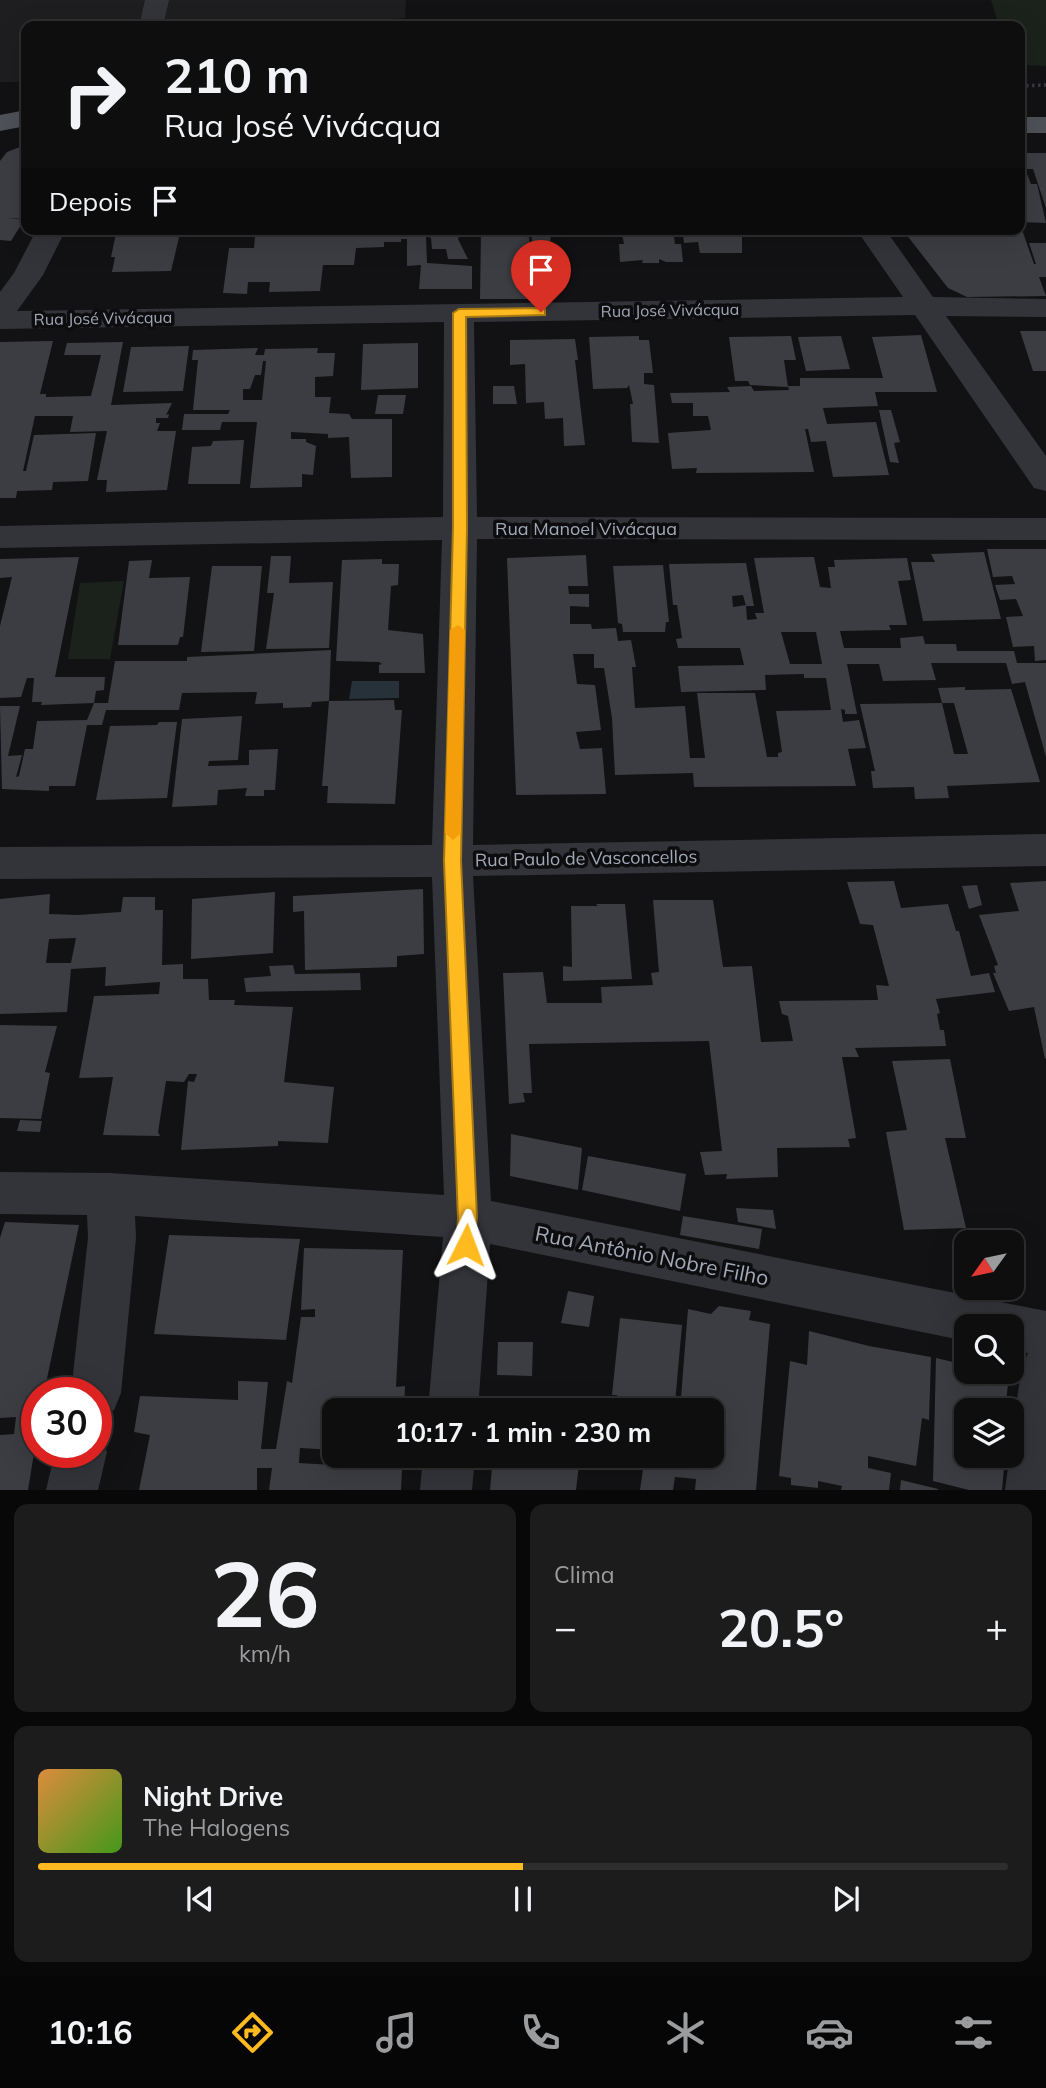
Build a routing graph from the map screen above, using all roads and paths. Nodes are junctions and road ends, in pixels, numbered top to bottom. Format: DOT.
graph roads {
  1 [pos="157,0"];
  2 [pos="153,21"];
  3 [pos="1046,85"];
  4 [pos="1025,86"];
  5 [pos="0,105"];
  6 [pos="21,106"];
  7 [pos="21,119"];
  8 [pos="0,123"];
  9 [pos="1025,125"];
  10 [pos="1046,125"];
  11 [pos="0,131"];
  12 [pos="21,131"];
  13 [pos="49,235"];
  14 [pos="874,235"];
  15 [pos="923,306"];
  16 [pos="1046,308"];
  17 [pos="0,313"];
  18 [pos="459,313"];
  19 [pos="0,320"];
  20 [pos="1046,480"];
  21 [pos="460,528"];
  22 [pos="1046,529"];
  23 [pos="0,537"];
  24 [pos="1046,850"];
  25 [pos="452,861"];
  26 [pos="0,863"];
  27 [pos="0,1193"];
  28 [pos="110,1194"];
  29 [pos="468,1218"];
  30 [pos="954,1316"];
  31 [pos="1024,1330"];
  32 [pos="1046,1334"];
  33 [pos="1046,1370"];
  34 [pos="98,1377"];
  35 [pos="454,1398"];
  36 [pos="77,1468"];
  37 [pos="448,1468"];
  38 [pos="72,1489"];
  39 [pos="446,1489"];
  40 [pos="1031,1489"];
  1 -- 2 [label="street"];
  3 -- 4 [label="path"];
  5 -- 6 [label="main road"];
  7 -- 8 [label="main road"];
  9 -- 10 [label="main road"];
  11 -- 12 [label="main road"];
  13 -- 17 [label="street"];
  14 -- 15 [label="street"];
  15 -- 16 [label="street, Rua José Vivácqua"];
  15 -- 18 [label="street, Rua José Vivácqua"];
  15 -- 20 [label="street"];
  18 -- 19 [label="street, Rua José Vivácqua"];
  18 -- 21 [label="street"];
  21 -- 22 [label="street, Rua Manoel Vivácqua"];
  21 -- 23 [label="street, Rua Manoel Vivácqua"];
  21 -- 25 [label="street"];
  24 -- 25 [label="street, Rua Paulo de Vasconcellos"];
  25 -- 26 [label="street, Rua Paulo de Vasconcellos"];
  25 -- 29 [label="street"];
  27 -- 28 [label="street, Rua Antônio Nobre Filho"];
  28 -- 29 [label="street, Rua Antônio Nobre Filho"];
  28 -- 34 [label="street"];
  29 -- 30 [label="street, Rua Antônio Nobre Filho"];
  29 -- 35 [label="street"];
  31 -- 32 [label="street, Rua Antônio Nobre Filho"];
  33 -- 40 [label="street"];
  36 -- 38 [label="street"];
  37 -- 39 [label="street"];
}
